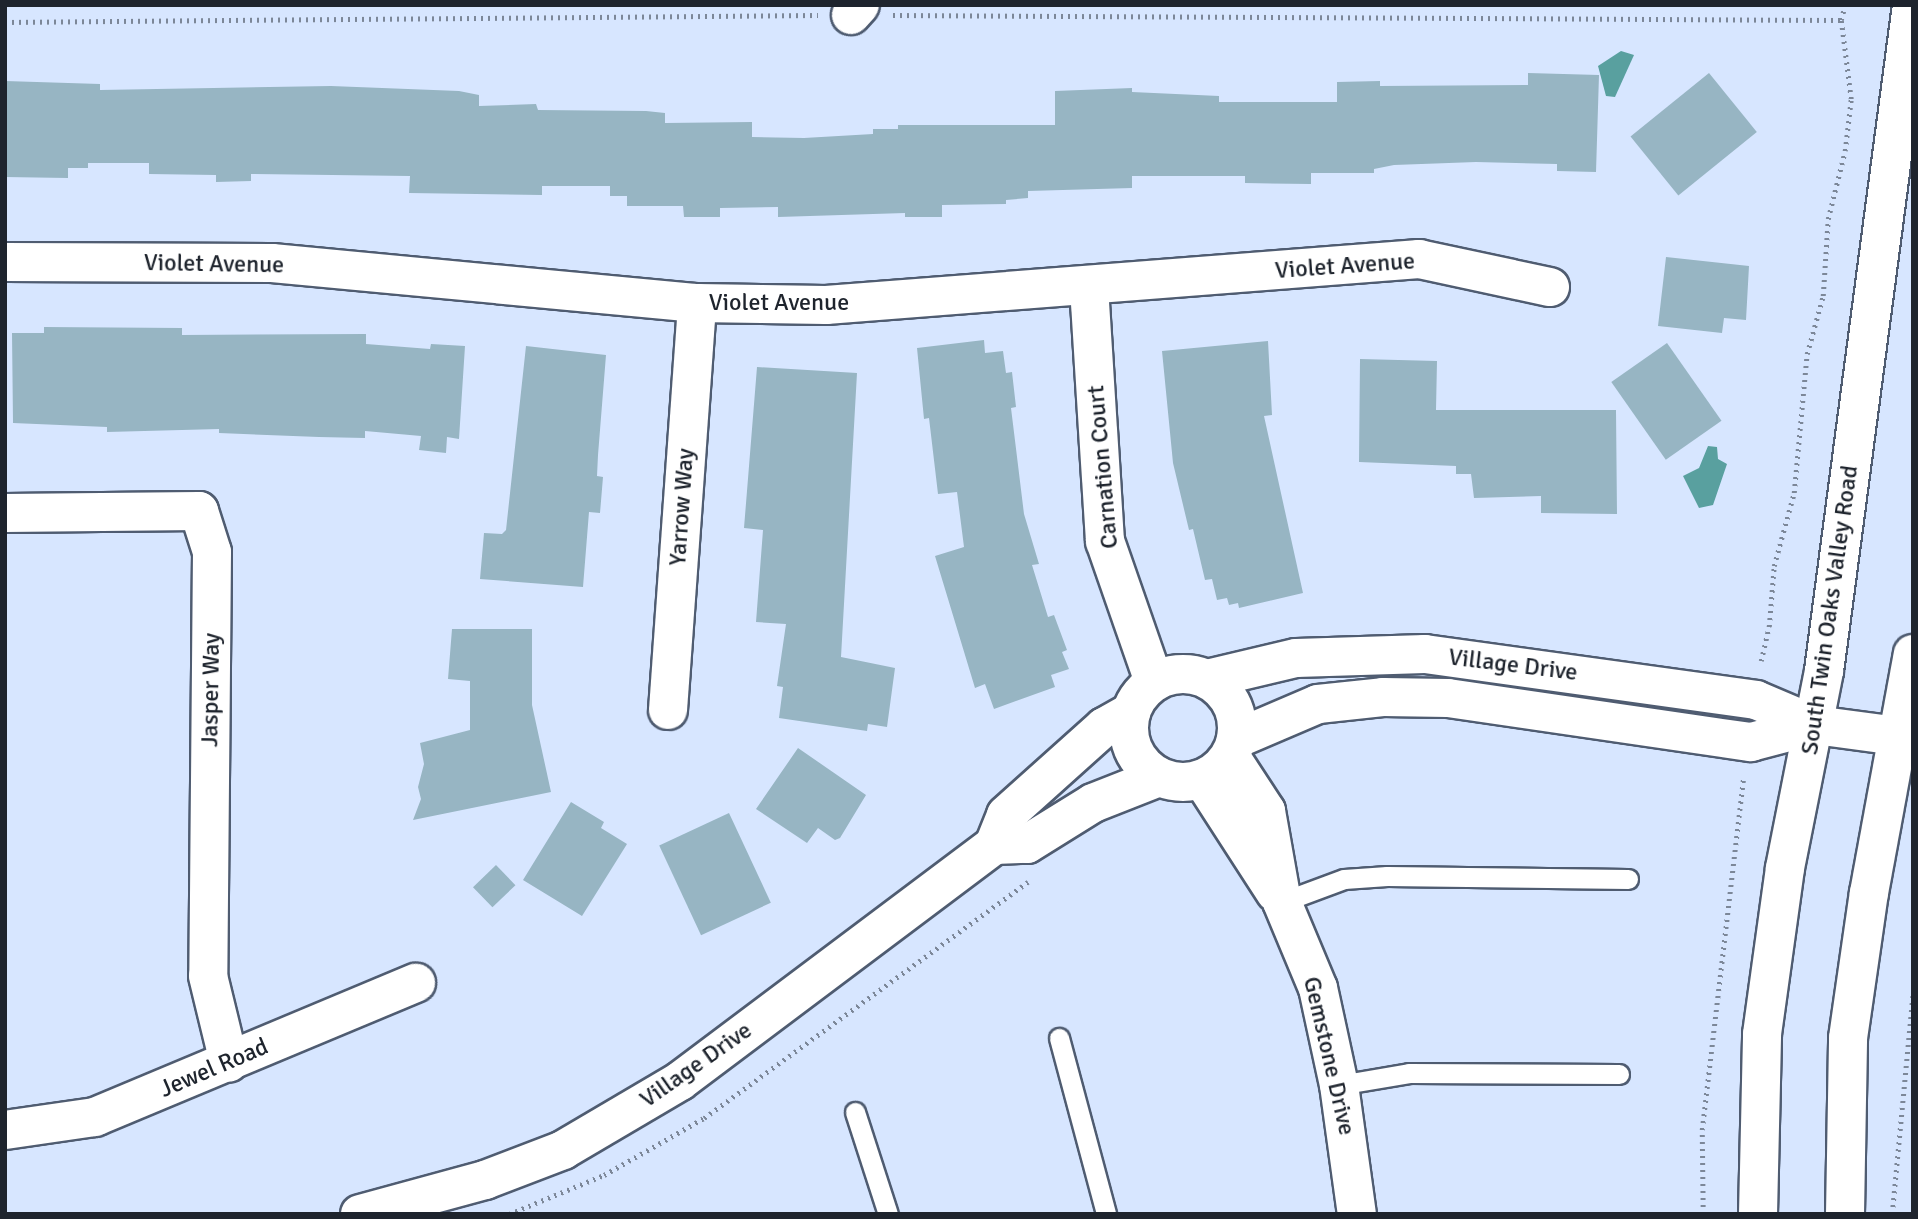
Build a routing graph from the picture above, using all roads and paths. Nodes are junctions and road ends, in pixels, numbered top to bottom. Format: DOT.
graph roads {
  1 [pos="1844,5"];
  2 [pos="1912,5"];
  3 [pos="856,10"];
  4 [pos="1841,20"];
  5 [pos="5,22"];
  6 [pos="5,262"];
  7 [pos="1089,287"];
  8 [pos="1550,287"];
  9 [pos="697,303"];
  10 [pos="5,513"];
  11 [pos="1913,654"];
  12 [pos="1761,661"];
  13 [pos="1207,679"];
  14 [pos="1154,682"];
  15 [pos="668,710"];
  16 [pos="1131,712"];
  17 [pos="1815,725"];
  18 [pos="1907,736"];
  19 [pos="1223,758"];
  20 [pos="1159,777"];
  21 [pos="1745,780"];
  22 [pos="993,845"];
  23 [pos="1628,879"];
  24 [pos="1030,881"];
  25 [pos="1282,902"];
  26 [pos="416,983"];
  27 [pos="1913,991"];
  28 [pos="1059,1038"];
  29 [pos="229,1062"];
  30 [pos="1619,1074"];
  31 [pos="1339,1085"];
  32 [pos="855,1112"];
  33 [pos="5,1130"];
  34 [pos="360,1214"];
  35 [pos="509,1214"];
  36 [pos="888,1214"];
  37 [pos="1106,1214"];
  38 [pos="1357,1214"];
  39 [pos="1703,1214"];
  40 [pos="1758,1214"];
  41 [pos="1845,1214"];
  42 [pos="1892,1214"];
  1 -- 4 [label="path"];
  2 -- 17 [label="street, South Twin Oaks Valley Road"];
  3 -- 4 [label="path"];
  3 -- 5 [label="path"];
  4 -- 12 [label="path"];
  6 -- 9 [label="street, Violet Avenue"];
  7 -- 8 [label="street, Violet Avenue"];
  7 -- 9 [label="street, Violet Avenue"];
  7 -- 14 [label="street, Carnation Court"];
  9 -- 15 [label="street, Yarrow Way"];
  10 -- 29 [label="street, Jasper Way"];
  11 -- 18 [label="street"];
  13 -- 14 [label="street"];
  13 -- 17 [label="street, Village Drive"];
  13 -- 19 [label="street"];
  14 -- 16 [label="street"];
  16 -- 20 [label="street"];
  16 -- 22 [label="street, Village Drive"];
  17 -- 18 [label="street, Village Drive"];
  17 -- 19 [label="street, Village Drive"];
  17 -- 40 [label="street, South Twin Oaks Valley Road"];
  18 -- 41 [label="street"];
  19 -- 20 [label="street"];
  19 -- 25 [label="street, Gemstone Drive"];
  20 -- 22 [label="street"];
  21 -- 39 [label="path"];
  22 -- 34 [label="street, Village Drive"];
  23 -- 25 [label="lane"];
  24 -- 35 [label="path"];
  25 -- 31 [label="street, Gemstone Drive"];
  26 -- 29 [label="street, Jewel Road"];
  27 -- 42 [label="path"];
  28 -- 37 [label="lane"];
  29 -- 33 [label="street, Jewel Road"];
  30 -- 31 [label="lane"];
  31 -- 38 [label="street, Gemstone Drive"];
  32 -- 36 [label="lane"];
}
